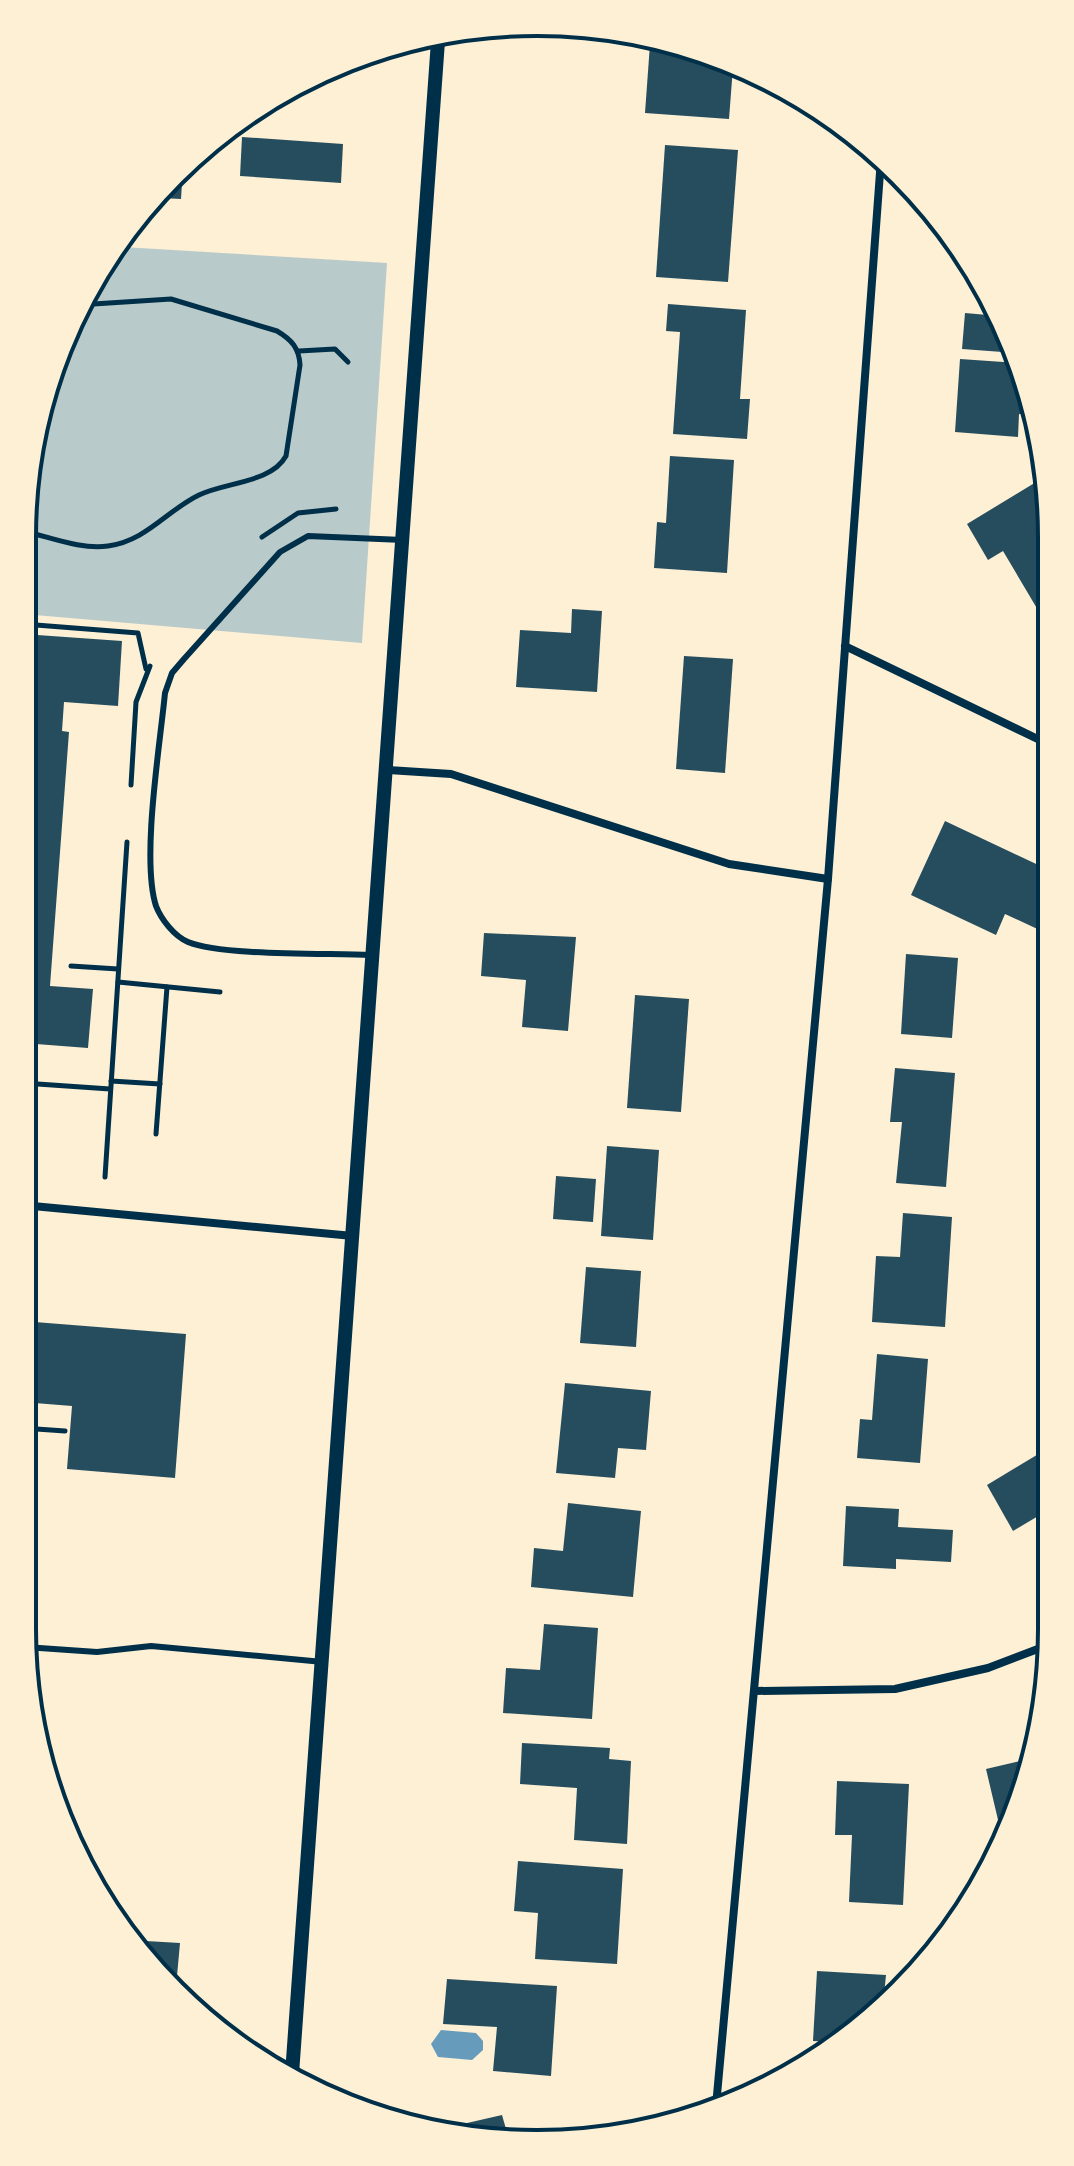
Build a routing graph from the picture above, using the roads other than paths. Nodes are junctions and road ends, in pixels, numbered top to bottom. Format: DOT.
graph roads {
  1 [pos="438,46"];
  2 [pos="880,172"];
  3 [pos="403,540"];
  4 [pos="845,646"];
  5 [pos="1038,739"];
  6 [pos="388,770"];
  7 [pos="828,879"];
  8 [pos="374,955"];
  9 [pos="36,1206"];
  10 [pos="354,1236"];
  11 [pos="37,1648"];
  12 [pos="1037,1649"];
  13 [pos="323,1662"];
  14 [pos="755,1691"];
  15 [pos="293,2066"];
  16 [pos="717,2096"];
  1 -- 3 [label="street"];
  2 -- 4 [label="street"];
  3 -- 6 [label="street"];
  3 -- 8 [label="lane"];
  4 -- 5 [label="street"];
  4 -- 7 [label="street"];
  6 -- 7 [label="street"];
  6 -- 8 [label="street"];
  7 -- 14 [label="street"];
  8 -- 10 [label="street"];
  9 -- 10 [label="street"];
  10 -- 13 [label="street"];
  11 -- 13 [label="lane"];
  12 -- 14 [label="street"];
  13 -- 15 [label="street"];
  14 -- 16 [label="street"];
}
